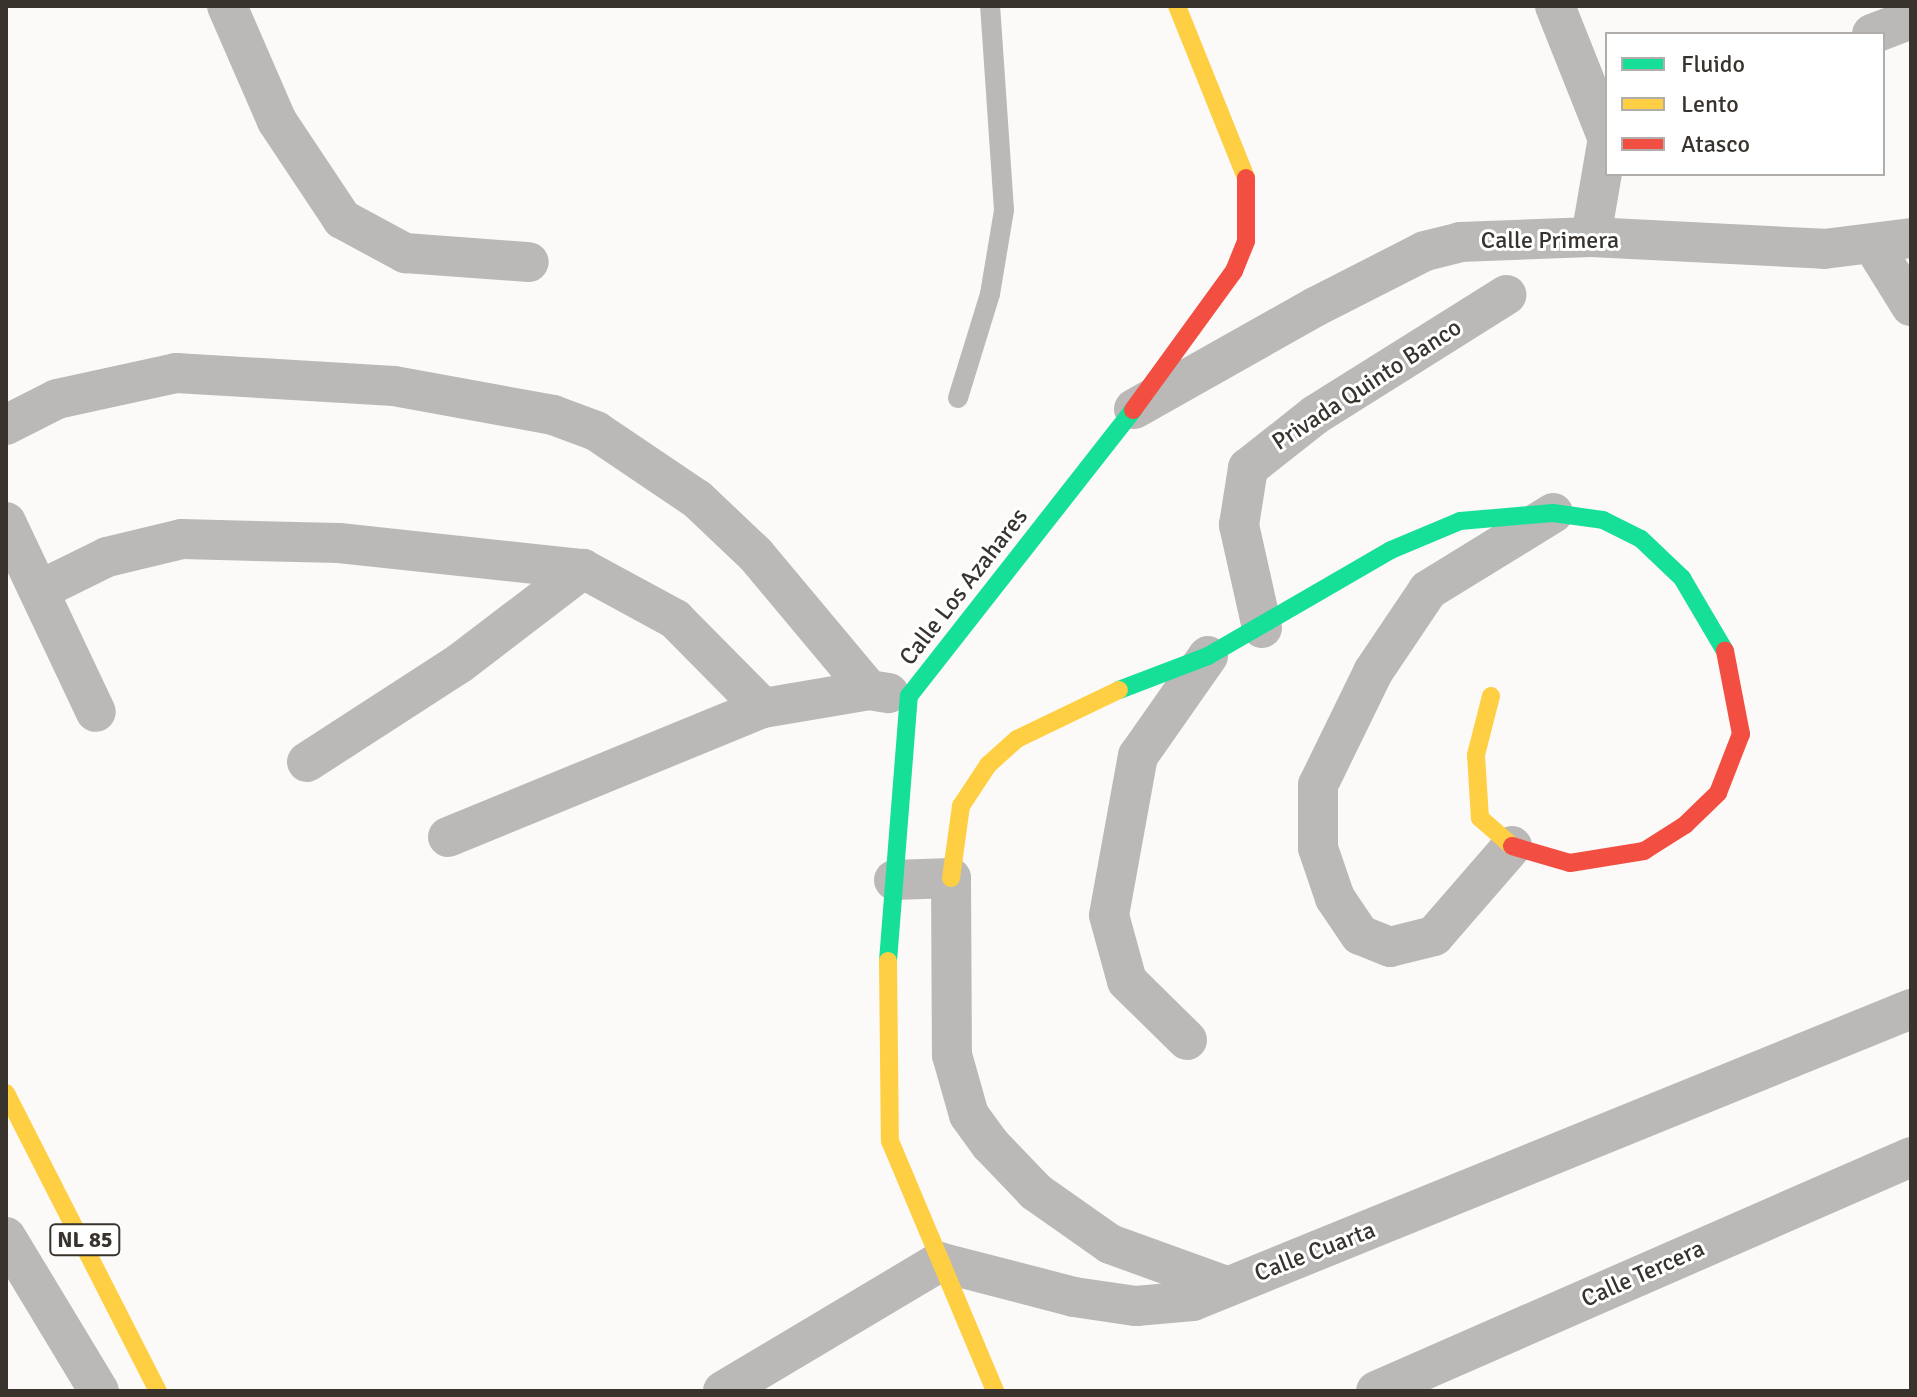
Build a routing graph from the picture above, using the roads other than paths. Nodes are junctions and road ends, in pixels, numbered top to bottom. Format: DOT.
graph roads {
  1 [pos="227,6"];
  2 [pos="990,6"];
  3 [pos="1177,6"];
  4 [pos="1555,6"];
  5 [pos="1911,19"];
  6 [pos="1877,32"];
  7 [pos="1605,135"];
  8 [pos="1605,152"];
  9 [pos="1591,237"];
  10 [pos="1892,242"];
  11 [pos="529,262"];
  12 [pos="1506,295"];
  13 [pos="1911,306"];
  14 [pos="958,398"];
  15 [pos="1134,409"];
  16 [pos="6,425"];
  17 [pos="1553,513"];
  18 [pos="6,522"];
  19 [pos="583,569"];
  20 [pos="40,590"];
  21 [pos="1262,628"];
  22 [pos="1208,656"];
  23 [pos="869,690"];
  24 [pos="909,696"];
  25 [pos="1491,696"];
  26 [pos="763,708"];
  27 [pos="96,712"];
  28 [pos="307,762"];
  29 [pos="448,837"];
  30 [pos="1512,846"];
  31 [pos="951,878"];
  32 [pos="894,880"];
  33 [pos="1911,1009"];
  34 [pos="1187,1040"];
  35 [pos="6,1093"];
  36 [pos="1911,1157"];
  37 [pos="6,1237"];
  38 [pos="939,1262"];
  39 [pos="1226,1286"];
  40 [pos="99,1391"];
  41 [pos="158,1391"];
  42 [pos="723,1391"];
  43 [pos="995,1391"];
  44 [pos="1376,1391"];
  1 -- 11 [label="street"];
  2 -- 14 [label="lane"];
  3 -- 15 [label="street, Calle Los Azahares"];
  4 -- 7 [label="street"];
  5 -- 6 [label="street"];
  8 -- 9 [label="street"];
  9 -- 10 [label="street, Calle Primera"];
  9 -- 15 [label="street, Calle Primera"];
  10 -- 13 [label="street"];
  12 -- 21 [label="street, Privada Quinto Banco"];
  15 -- 24 [label="street, Calle Los Azahares"];
  16 -- 23 [label="street"];
  17 -- 21 [label="street"];
  17 -- 30 [label="street"];
  17 -- 30 [label="street"];
  18 -- 20 [label="street"];
  19 -- 20 [label="street"];
  19 -- 26 [label="street"];
  19 -- 28 [label="street"];
  20 -- 27 [label="street"];
  21 -- 22 [label="street"];
  22 -- 31 [label="street"];
  22 -- 34 [label="street"];
  23 -- 24 [label="street"];
  23 -- 26 [label="street"];
  24 -- 32 [label="street, Calle Los Azahares"];
  25 -- 30 [label="street"];
  26 -- 29 [label="street"];
  31 -- 32 [label="street"];
  31 -- 39 [label="street"];
  32 -- 38 [label="street, Calle Los Azahares"];
  33 -- 39 [label="street, Calle Cuarta"];
  35 -- 41 [label="street, NL 85"];
  36 -- 44 [label="street, Calle Tercera"];
  37 -- 40 [label="street"];
  38 -- 39 [label="street, Calle Cuarta"];
  38 -- 42 [label="street"];
  38 -- 43 [label="street, Calle Los Azahares"];
}
